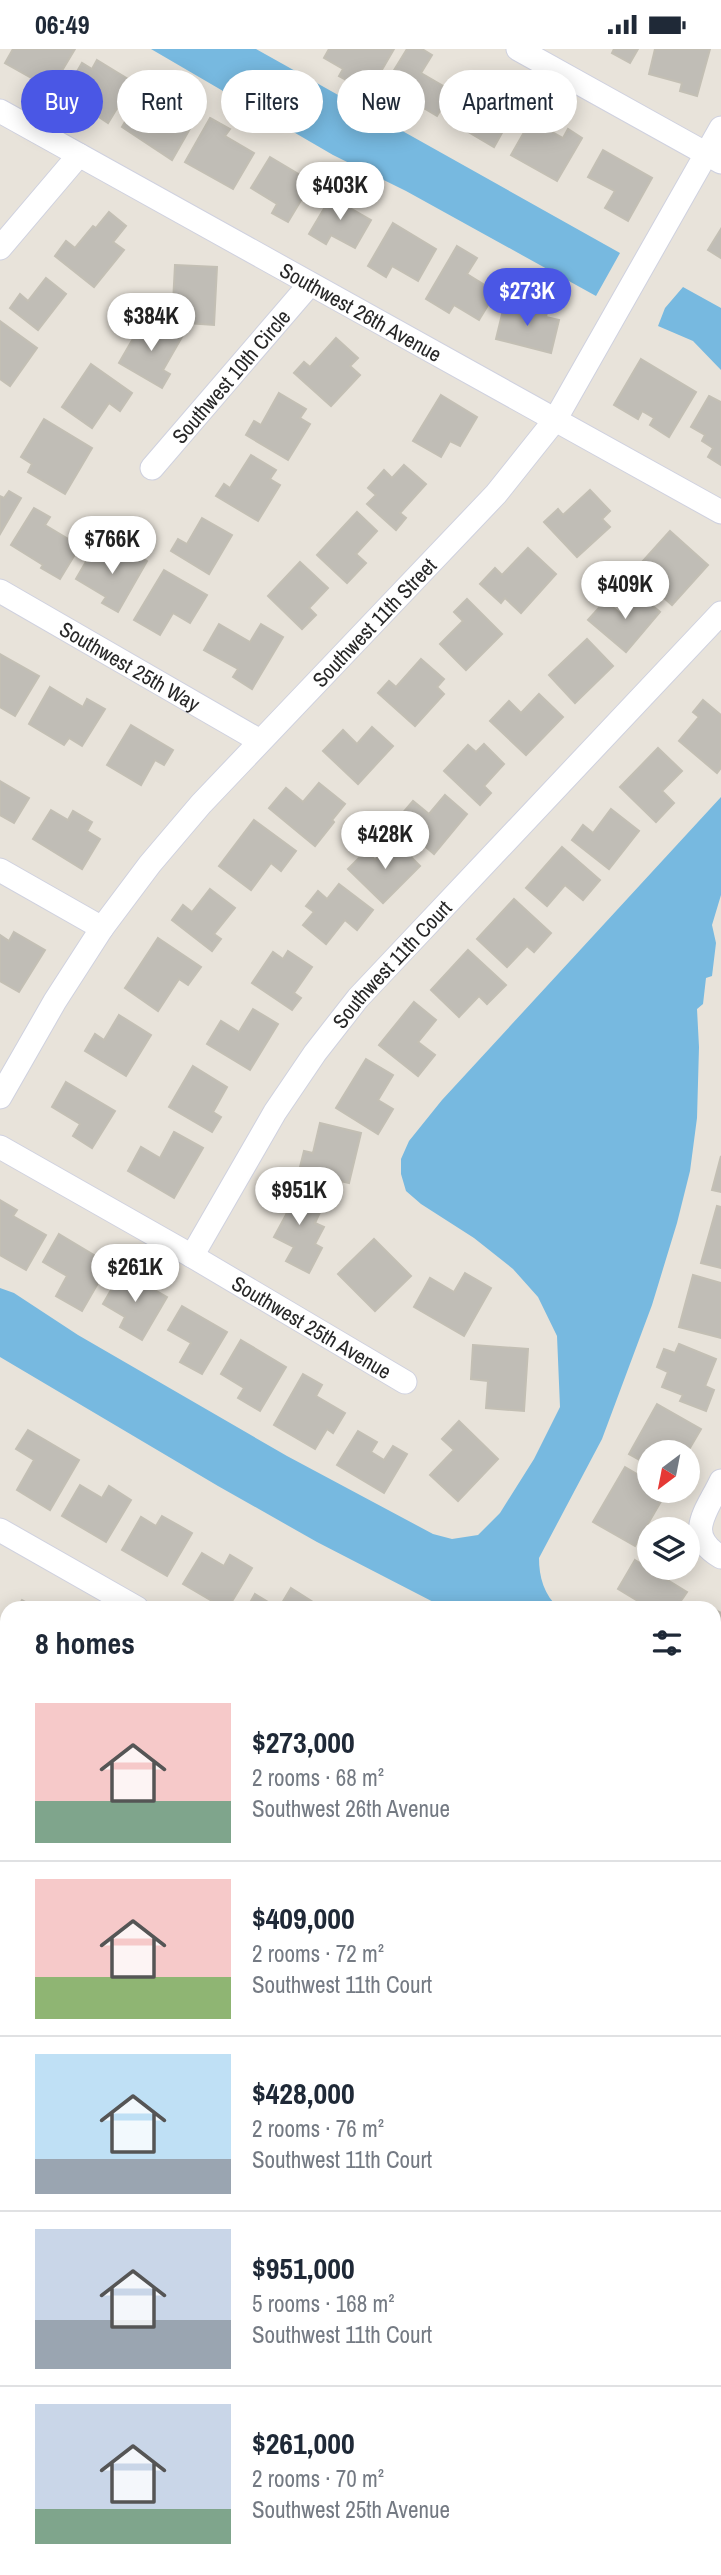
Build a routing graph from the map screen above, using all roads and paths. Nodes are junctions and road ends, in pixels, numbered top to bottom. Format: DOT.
graph roads {
  1 [pos="518,49"];
  2 [pos="0,111"];
  3 [pos="721,128"];
  4 [pos="79,155"];
  5 [pos="714,158"];
  6 [pos="0,248"];
  7 [pos="310,283"];
  8 [pos="555,419"];
  9 [pos="152,468"];
  10 [pos="721,512"];
  11 [pos="0,591"];
  12 [pos="721,613"];
  13 [pos="260,741"];
  14 [pos="0,870"];
  15 [pos="102,928"];
  16 [pos="0,1097"];
  17 [pos="0,1147"];
  18 [pos="192,1256"];
  19 [pos="405,1382"];
  20 [pos="721,1481"];
  21 [pos="0,1530"];
  22 [pos="716,1554"];
  23 [pos="125,1601"];
  1 -- 5 [label="street"];
  2 -- 4 [label="street, Southwest 26th Avenue"];
  3 -- 5 [label="street, Southwest 11th Street"];
  4 -- 6 [label="street"];
  4 -- 7 [label="street, Southwest 26th Avenue"];
  5 -- 8 [label="street, Southwest 11th Street"];
  7 -- 8 [label="street, Southwest 26th Avenue"];
  7 -- 9 [label="street, Southwest 10th Circle"];
  8 -- 10 [label="street, Southwest 26th Avenue"];
  8 -- 13 [label="street, Southwest 11th Street"];
  11 -- 13 [label="street, Southwest 25th Way"];
  12 -- 18 [label="street, Southwest 11th Court"];
  13 -- 15 [label="street, Southwest 11th Street"];
  14 -- 15 [label="street"];
  15 -- 16 [label="street, Southwest 11th Street"];
  17 -- 18 [label="street, Southwest 25th Avenue"];
  18 -- 19 [label="street, Southwest 25th Avenue"];
  20 -- 22 [label="street"];
  21 -- 23 [label="street"];
}
